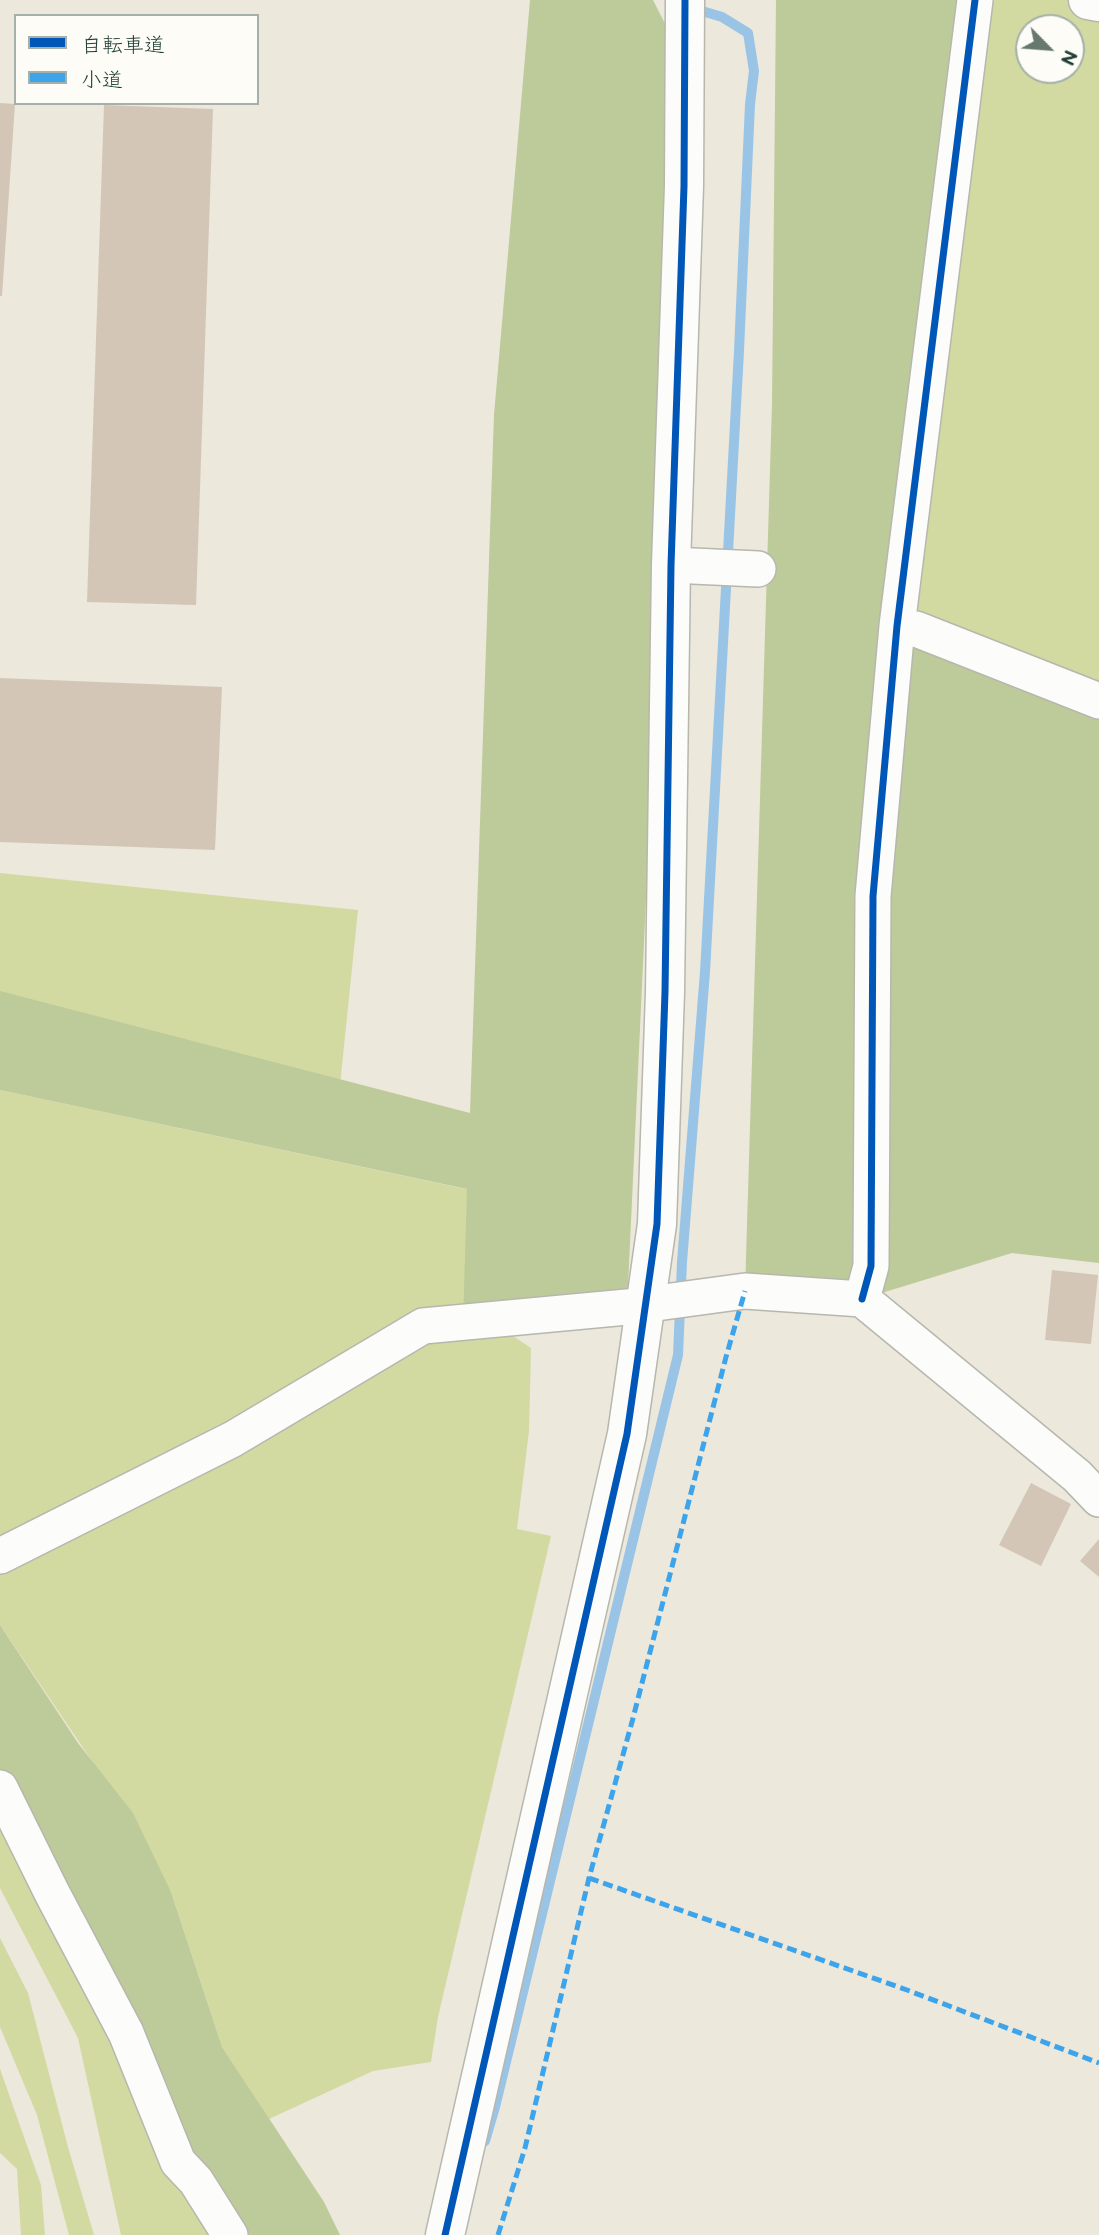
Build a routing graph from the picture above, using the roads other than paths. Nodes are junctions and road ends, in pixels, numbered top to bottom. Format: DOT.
graph roads {
  1 [pos="685,0"];
  2 [pos="975,0"];
  3 [pos="1088,0"];
  4 [pos="1099,2"];
  5 [pos="671,565"];
  6 [pos="758,569"];
  7 [pos="897,626"];
  8 [pos="1099,701"];
  9 [pos="862,1299"];
  10 [pos="645,1305"];
  11 [pos="1099,1499"];
  12 [pos="0,1556"];
  13 [pos="0,1788"];
  14 [pos="230,2235"];
  15 [pos="445,2235"];
  1 -- 5 [label="street"];
  2 -- 7 [label="street"];
  3 -- 4 [label="street"];
  5 -- 6 [label="street"];
  5 -- 10 [label="street"];
  7 -- 8 [label="street"];
  7 -- 9 [label="street"];
  9 -- 10 [label="street"];
  9 -- 11 [label="street"];
  10 -- 12 [label="street"];
  10 -- 15 [label="street"];
  13 -- 14 [label="street"];
}
